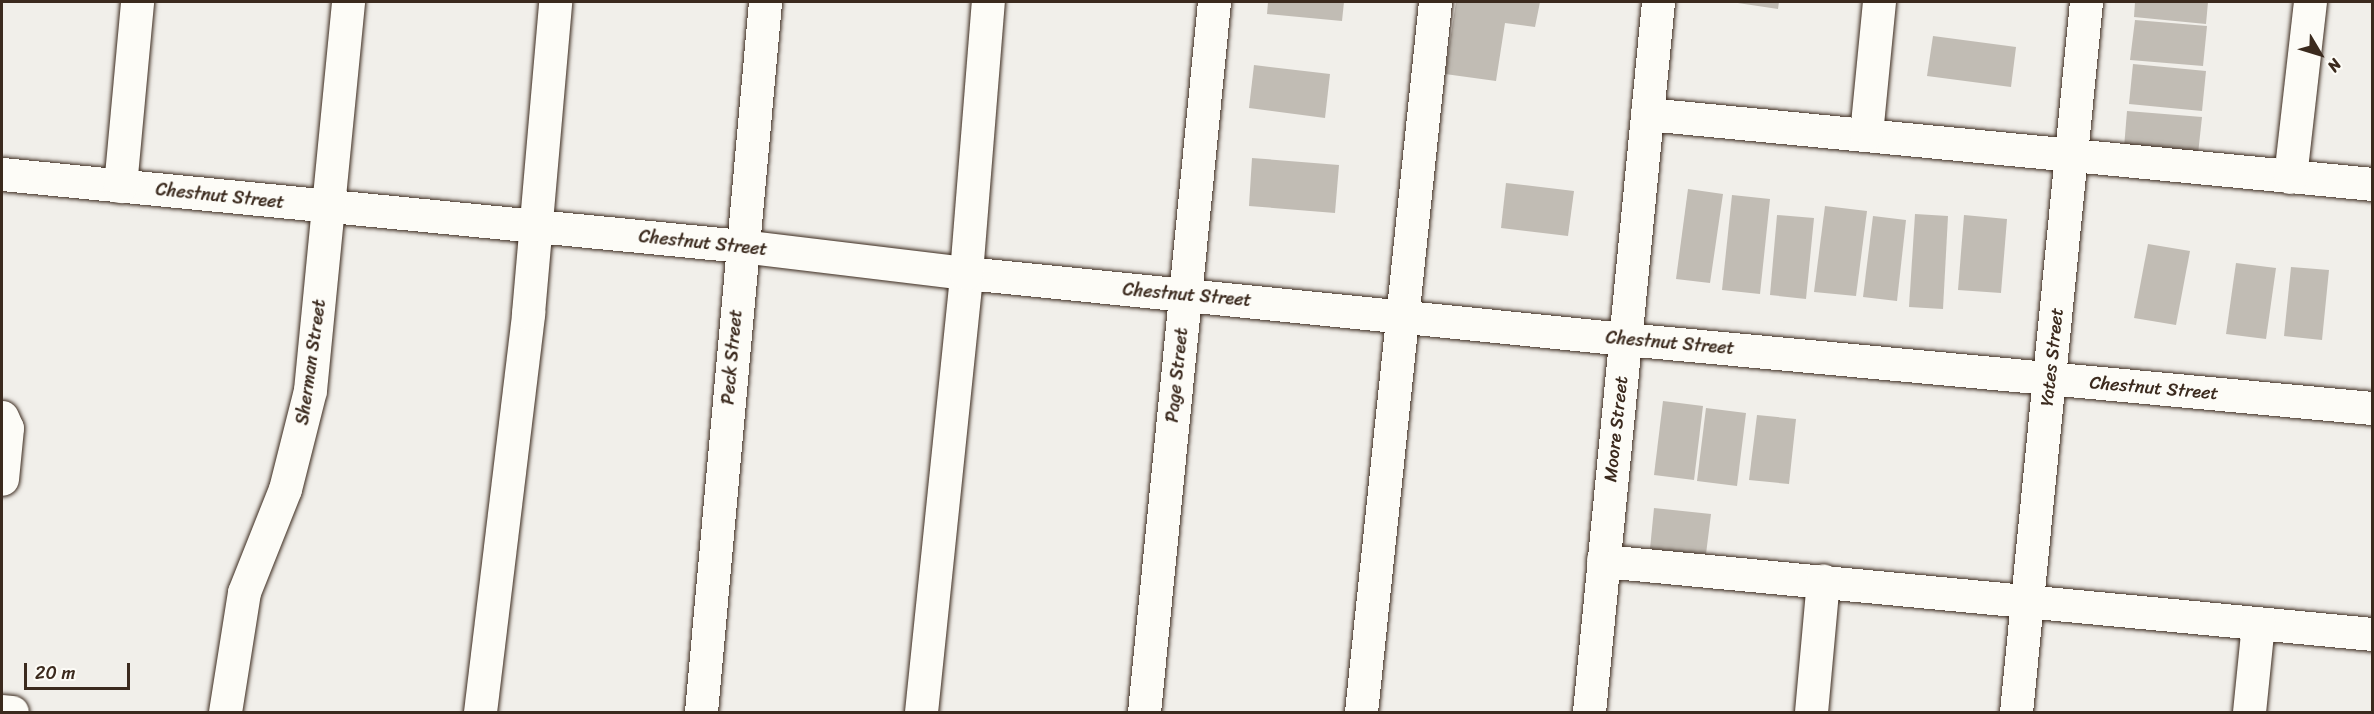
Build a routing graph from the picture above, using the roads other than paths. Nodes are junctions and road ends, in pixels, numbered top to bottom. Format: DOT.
graph roads {
  1 [pos="137,2"];
  2 [pos="348,2"];
  3 [pos="555,2"];
  4 [pos="765,2"];
  5 [pos="988,2"];
  6 [pos="1214,2"];
  7 [pos="1435,2"];
  8 [pos="1658,2"];
  9 [pos="1879,2"];
  10 [pos="2085,2"];
  11 [pos="2310,2"];
  12 [pos="1647,114"];
  13 [pos="1866,134"];
  14 [pos="2071,157"];
  15 [pos="2,174"];
  16 [pos="2290,177"];
  17 [pos="2373,184"];
  18 [pos="120,186"];
  19 [pos="330,207"];
  20 [pos="534,226"];
  21 [pos="742,246"];
  22 [pos="966,273"];
  23 [pos="1185,295"];
  24 [pos="1403,315"];
  25 [pos="1625,339"];
  26 [pos="2050,378"];
  27 [pos="2373,408"];
  28 [pos="2,417"];
  29 [pos="2,479"];
  30 [pos="1603,561"];
  31 [pos="1823,582"];
  32 [pos="2026,601"];
  33 [pos="2258,623"];
  34 [pos="2373,634"];
  35 [pos="2,711"];
  36 [pos="12,712"];
  37 [pos="225,712"];
  38 [pos="480,712"];
  39 [pos="701,712"];
  40 [pos="921,712"];
  41 [pos="1144,712"];
  42 [pos="1361,712"];
  43 [pos="1589,712"];
  44 [pos="1811,712"];
  45 [pos="2016,712"];
  46 [pos="2249,712"];
  1 -- 18 [label="street"];
  2 -- 19 [label="street, Sherman Street"];
  3 -- 20 [label="street"];
  4 -- 21 [label="street, Peck Street"];
  5 -- 22 [label="street"];
  6 -- 23 [label="street, Page Street"];
  7 -- 24 [label="street"];
  8 -- 12 [label="street, Moore Street"];
  9 -- 13 [label="street"];
  10 -- 14 [label="street, Yates Street"];
  11 -- 16 [label="street"];
  12 -- 13 [label="street"];
  12 -- 25 [label="street, Moore Street"];
  13 -- 14 [label="street"];
  14 -- 16 [label="street"];
  14 -- 26 [label="street, Yates Street"];
  15 -- 18 [label="street, Chestnut Street"];
  16 -- 17 [label="street"];
  18 -- 19 [label="street, Chestnut Street"];
  19 -- 20 [label="street, Chestnut Street"];
  19 -- 37 [label="street, Sherman Street"];
  20 -- 21 [label="street, Chestnut Street"];
  20 -- 38 [label="street"];
  21 -- 22 [label="street, Chestnut Street"];
  21 -- 39 [label="street, Peck Street"];
  22 -- 23 [label="street, Chestnut Street"];
  22 -- 40 [label="street"];
  23 -- 24 [label="street, Chestnut Street"];
  23 -- 41 [label="street, Page Street"];
  24 -- 25 [label="street, Chestnut Street"];
  24 -- 42 [label="street"];
  25 -- 26 [label="street, Chestnut Street"];
  25 -- 30 [label="street, Moore Street"];
  26 -- 27 [label="street, Chestnut Street"];
  26 -- 32 [label="street, Yates Street"];
  28 -- 29 [label="street"];
  30 -- 31 [label="street"];
  30 -- 43 [label="street, Moore Street"];
  31 -- 32 [label="street"];
  31 -- 44 [label="street"];
  32 -- 33 [label="street"];
  32 -- 45 [label="street, Yates Street"];
  33 -- 34 [label="street"];
  33 -- 46 [label="street"];
  35 -- 36 [label="street"];
}
